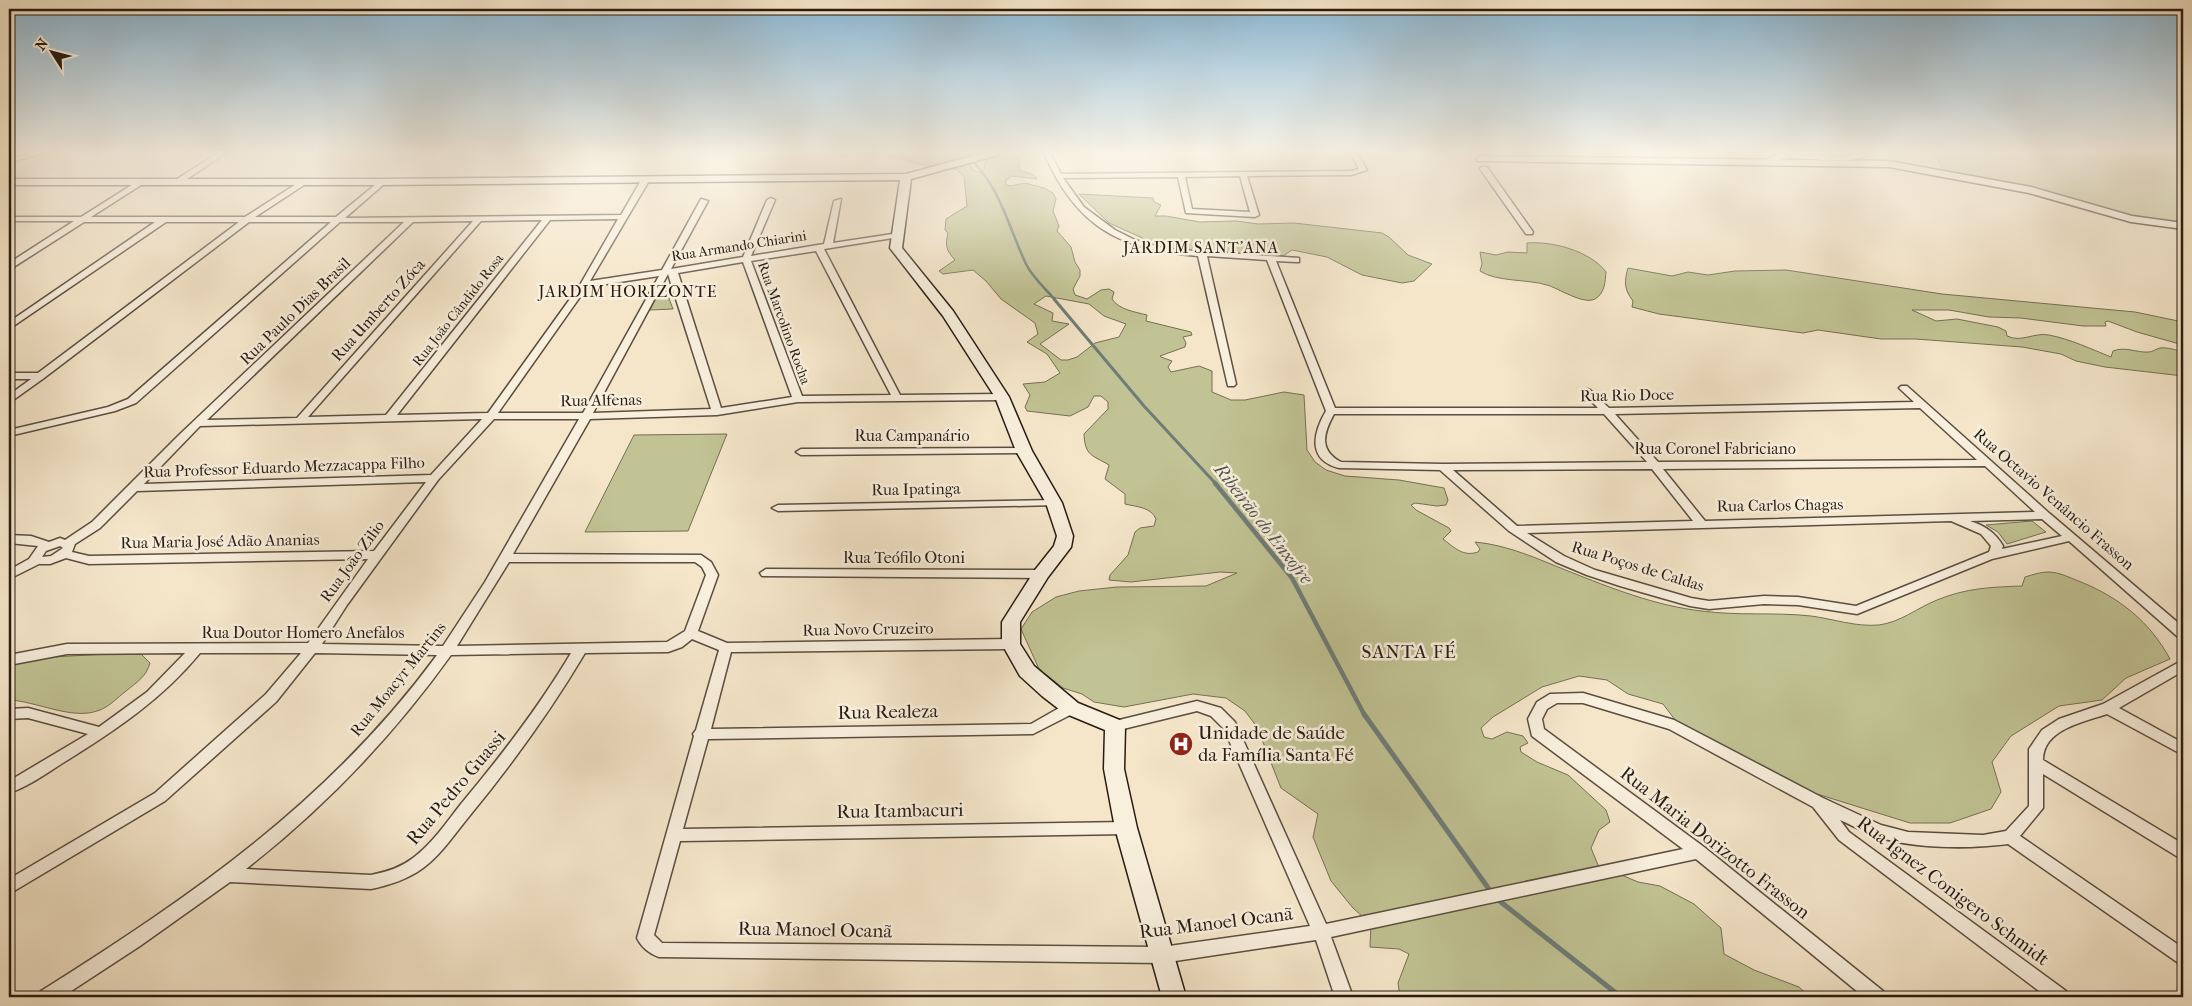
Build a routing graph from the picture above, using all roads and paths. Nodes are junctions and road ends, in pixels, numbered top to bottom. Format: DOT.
graph roads {
  1 [pos="113,200"];
  2 [pos="276,200"];
  3 [pos="361,200"];
  4 [pos="633,200"];
  5 [pos="771,200"];
  6 [pos="903,200"];
  7 [pos="1075,200"];
  8 [pos="1186,200"];
  9 [pos="1251,200"];
  10 [pos="1507,200"];
  11 [pos="2066,200"];
  12 [pos="704,201"];
  13 [pos="838,201"];
  14 [pos="166,218"];
  15 [pos="249,218"];
  16 [pos="548,218"];
  17 [pos="622,218"];
  18 [pos="9,219"];
  19 [pos="85,219"];
  20 [pos="479,219"];
  21 [pos="339,220"];
  22 [pos="411,220"];
  23 [pos="2183,226"];
  24 [pos="1529,232"];
  25 [pos="899,235"];
  26 [pos="824,247"];
  27 [pos="1202,254"];
  28 [pos="746,259"];
  29 [pos="1271,259"];
  30 [pos="1296,260"];
  31 [pos="9,267"];
  32 [pos="669,272"];
  33 [pos="584,285"];
  34 [pos="9,326"];
  35 [pos="9,376"];
  36 [pos="41,376"];
  37 [pos="1231,384"];
  38 [pos="1904,388"];
  39 [pos="1587,392"];
  40 [pos="1002,397"];
  41 [pos="897,398"];
  42 [pos="798,399"];
  43 [pos="9,400"];
  44 [pos="1924,405"];
  45 [pos="1330,411"];
  46 [pos="1607,411"];
  47 [pos="717,412"];
  48 [pos="491,416"];
  49 [pos="587,416"];
  50 [pos="389,419"];
  51 [pos="300,420"];
  52 [pos="199,424"];
  53 [pos="9,433"];
  54 [pos="1024,451"];
  55 [pos="801,452"];
  56 [pos="1988,463"];
  57 [pos="1656,465"];
  58 [pos="1443,467"];
  59 [pos="434,478"];
  60 [pos="134,488"];
  61 [pos="1054,503"];
  62 [pos="778,508"];
  63 [pos="2045,515"];
  64 [pos="1947,517"];
  65 [pos="1701,524"];
  66 [pos="1546,529"];
  67 [pos="1515,530"];
  68 [pos="2072,537"];
  69 [pos="9,539"];
  70 [pos="48,545"];
  71 [pos="66,549"];
  72 [pos="1544,550"];
  73 [pos="377,555"];
  74 [pos="1994,555"];
  75 [pos="505,558"];
  76 [pos="36,560"];
  77 [pos="766,573"];
  78 [pos="1041,574"];
  79 [pos="9,575"];
  80 [pos="691,633"];
  81 [pos="2183,634"];
  82 [pos="1011,644"];
  83 [pos="197,648"];
  84 [pos="312,648"];
  85 [pos="726,648"];
  86 [pos="580,650"];
  87 [pos="447,651"];
  88 [pos="9,660"];
  89 [pos="2183,665"];
  90 [pos="1071,708"];
  91 [pos="2108,708"];
  92 [pos="9,714"];
  93 [pos="1535,719"];
  94 [pos="1114,726"];
  95 [pos="102,733"];
  96 [pos="700,734"];
  97 [pos="2183,750"];
  98 [pos="2037,763"];
  99 [pos="9,787"];
  100 [pos="1818,802"];
  101 [pos="1126,828"];
  102 [pos="674,835"];
  103 [pos="2010,837"];
  104 [pos="1699,852"];
  105 [pos="2183,852"];
  106 [pos="229,875"];
  107 [pos="9,886"];
  108 [pos="1320,932"];
  109 [pos="1162,955"];
  110 [pos="2183,957"];
  111 [pos="47,997"];
  112 [pos="1174,997"];
  113 [pos="1344,997"];
  114 [pos="1877,997"];
  115 [pos="2060,997"];
  1 -- 19 [label="street"];
  2 -- 15 [label="street"];
  3 -- 21 [label="street"];
  4 -- 17 [label="street, Rua João Zilio"];
  5 -- 28 [label="street, Rua Marcolino Rocha"];
  6 -- 25 [label="street"];
  7 -- 27 [label="street"];
  8 -- 9 [label="street"];
  10 -- 24 [label="street"];
  11 -- 23 [label="street"];
  12 -- 32 [label="street, Rua Moacyr Martins"];
  13 -- 26 [label="street"];
  14 -- 15 [label="street"];
  14 -- 19 [label="street"];
  14 -- 34 [label="street"];
  15 -- 21 [label="street"];
  15 -- 36 [label="street"];
  16 -- 17 [label="street"];
  16 -- 20 [label="street"];
  16 -- 50 [label="street, Rua João Cândido Rosa"];
  17 -- 33 [label="street, Rua João Zilio"];
  18 -- 19 [label="street"];
  19 -- 31 [label="street"];
  20 -- 22 [label="street"];
  20 -- 51 [label="street, Rua Umberto Zóca"];
  21 -- 22 [label="street"];
  21 -- 53 [label="street"];
  22 -- 52 [label="street, Rua Paulo Dias Brasil"];
  25 -- 26 [label="street, Rua Armando Chiarini"];
  25 -- 40 [label="street"];
  26 -- 28 [label="street, Rua Armando Chiarini"];
  26 -- 41 [label="street"];
  27 -- 29 [label="street"];
  27 -- 37 [label="street"];
  28 -- 32 [label="street, Rua Armando Chiarini"];
  28 -- 42 [label="street, Rua Marcolino Rocha"];
  29 -- 30 [label="street"];
  29 -- 45 [label="street"];
  32 -- 33 [label="street, Rua Armando Chiarini"];
  32 -- 47 [label="street"];
  32 -- 49 [label="street, Rua Moacyr Martins"];
  33 -- 48 [label="street, Rua João Zilio"];
  35 -- 36 [label="street"];
  36 -- 43 [label="street"];
  38 -- 44 [label="street, Rua Octavio Venâncio Frasson"];
  39 -- 46 [label="street"];
  40 -- 41 [label="street, Rua Alfenas"];
  40 -- 54 [label="street"];
  41 -- 42 [label="street, Rua Alfenas"];
  42 -- 47 [label="street, Rua Alfenas"];
  44 -- 46 [label="street, Rua Rio Doce"];
  44 -- 56 [label="street, Rua Octavio Venâncio Frasson"];
  45 -- 46 [label="street, Rua Rio Doce"];
  45 -- 58 [label="street"];
  46 -- 57 [label="street"];
  47 -- 49 [label="street, Rua Alfenas"];
  48 -- 49 [label="street, Rua Alfenas"];
  48 -- 50 [label="street, Rua Alfenas"];
  48 -- 59 [label="street, Rua João Zilio"];
  49 -- 75 [label="street, Rua Moacyr Martins"];
  50 -- 51 [label="street, Rua Alfenas"];
  51 -- 52 [label="street, Rua Alfenas"];
  52 -- 60 [label="street, Rua Paulo Dias Brasil"];
  54 -- 55 [label="street, Rua Campanário"];
  54 -- 61 [label="street"];
  56 -- 57 [label="street, Rua Coronel Fabriciano"];
  56 -- 63 [label="street, Rua Octavio Venâncio Frasson"];
  57 -- 58 [label="street, Rua Coronel Fabriciano"];
  57 -- 65 [label="street"];
  58 -- 67 [label="street, Rua Poços de Caldas"];
  59 -- 60 [label="street, Rua Professor Eduardo Mezzacappa Filho"];
  59 -- 73 [label="street, Rua João Zilio"];
  60 -- 71 [label="street, Rua Paulo Dias Brasil"];
  61 -- 62 [label="street, Rua Ipatinga"];
  61 -- 78 [label="street"];
  63 -- 64 [label="street, Rua Carlos Chagas"];
  63 -- 68 [label="street, Rua Octavio Venâncio Frasson"];
  64 -- 65 [label="street, Rua Carlos Chagas"];
  64 -- 74 [label="street"];
  65 -- 66 [label="street, Rua Carlos Chagas"];
  66 -- 67 [label="street, Rua Carlos Chagas"];
  66 -- 72 [label="street"];
  67 -- 72 [label="street, Rua Poços de Caldas"];
  68 -- 74 [label="street, Rua Poços de Caldas"];
  68 -- 81 [label="street, Rua Octavio Venâncio Frasson"];
  69 -- 70 [label="street"];
  70 -- 71 [label="street"];
  70 -- 76 [label="street"];
  71 -- 73 [label="street, Rua Maria José Adão Ananias"];
  71 -- 76 [label="street"];
  72 -- 74 [label="street, Rua Poços de Caldas"];
  73 -- 84 [label="street, Rua João Zilio"];
  75 -- 80 [label="street"];
  75 -- 87 [label="street, Rua Moacyr Martins"];
  76 -- 79 [label="street"];
  77 -- 78 [label="street, Rua Teófilo Otoni"];
  78 -- 82 [label="street"];
  80 -- 85 [label="street"];
  80 -- 86 [label="street, Rua Doutor Homero Anefalos"];
  82 -- 85 [label="street, Rua Novo Cruzeiro"];
  82 -- 90 [label="street"];
  83 -- 84 [label="street, Rua Doutor Homero Anefalos"];
  83 -- 88 [label="street, Rua Doutor Homero Anefalos"];
  83 -- 95 [label="street"];
  84 -- 87 [label="street, Rua Doutor Homero Anefalos"];
  84 -- 107 [label="street, Rua João Zilio"];
  85 -- 96 [label="street"];
  86 -- 87 [label="street, Rua Doutor Homero Anefalos"];
  86 -- 106 [label="street, Rua Pedro Guassi"];
  87 -- 106 [label="street, Rua Moacyr Martins"];
  89 -- 91 [label="street"];
  90 -- 94 [label="street"];
  90 -- 96 [label="street, Rua Realeza"];
  91 -- 97 [label="street"];
  91 -- 98 [label="street"];
  92 -- 95 [label="street"];
  93 -- 100 [label="street, Rua Ignez Conigero Schmidt"];
  93 -- 104 [label="street, Rua Maria Dorizotto Frasson"];
  94 -- 101 [label="street"];
  94 -- 108 [label="street"];
  95 -- 99 [label="street"];
  96 -- 102 [label="street"];
  98 -- 103 [label="street"];
  98 -- 105 [label="street"];
  100 -- 103 [label="street"];
  100 -- 115 [label="street, Rua Ignez Conigero Schmidt"];
  101 -- 102 [label="street, Rua Itambacuri"];
  101 -- 109 [label="street"];
  102 -- 109 [label="street, Rua Manoel Ocanã"];
  103 -- 110 [label="street"];
  104 -- 108 [label="street, Rua Manoel Ocanã"];
  104 -- 114 [label="street, Rua Maria Dorizotto Frasson"];
  106 -- 111 [label="street, Rua Moacyr Martins"];
  108 -- 109 [label="street, Rua Manoel Ocanã"];
  108 -- 113 [label="street"];
  109 -- 112 [label="street"];
}
